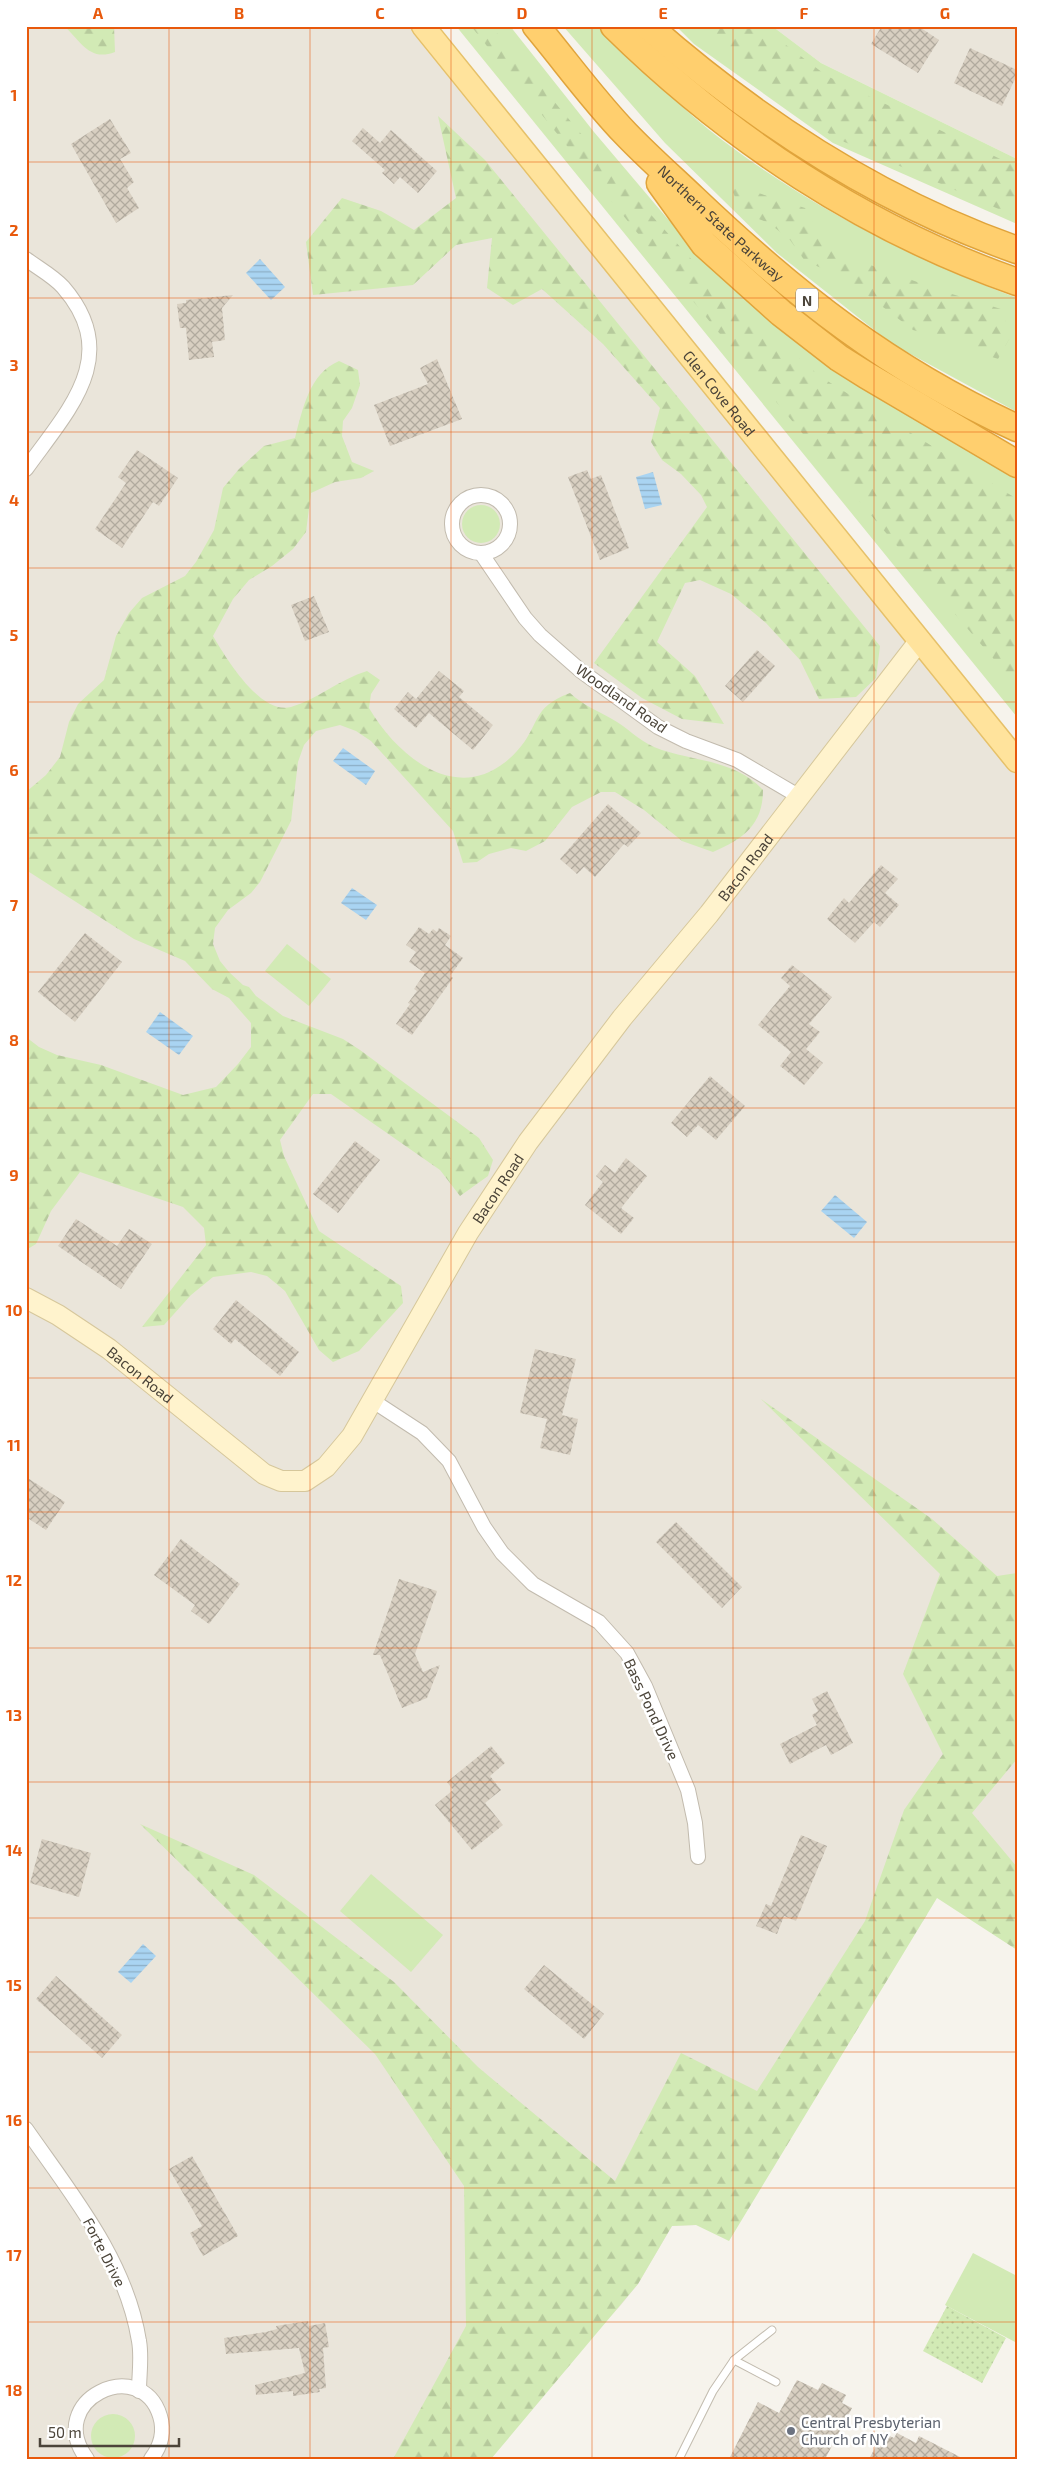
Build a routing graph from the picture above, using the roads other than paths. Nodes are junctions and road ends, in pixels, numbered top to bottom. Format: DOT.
graph roads {
  1 [pos="423,26"];
  2 [pos="536,26"];
  3 [pos="614,26"];
  4 [pos="648,26"];
  5 [pos="625,134"];
  6 [pos="1017,250"];
  7 [pos="26,259"];
  8 [pos="1017,282"];
  9 [pos="1017,428"];
  10 [pos="1017,464"];
  11 [pos="26,469"];
  12 [pos="481,553"];
  13 [pos="920,640"];
  14 [pos="1017,761"];
  15 [pos="800,797"];
  16 [pos="27,1300"];
  17 [pos="373,1401"];
  18 [pos="698,1856"];
  19 [pos="26,2129"];
  20 [pos="772,2330"];
  21 [pos="734,2360"];
  22 [pos="776,2382"];
  23 [pos="139,2391"];
  24 [pos="87,2459"];
  25 [pos="151,2459"];
  26 [pos="679,2459"];
  1 -- 13 [label="main road, Glen Cove Road"];
  2 -- 5 [label="highway, Northern State Parkway / N"];
  3 -- 8 [label="highway"];
  4 -- 6 [label="highway"];
  5 -- 9 [label="highway, Northern State Parkway / N"];
  5 -- 10 [label="highway"];
  7 -- 11 [label="street"];
  12 -- 12 [label="street, Woodland Road"];
  12 -- 15 [label="street, Woodland Road"];
  13 -- 14 [label="main road, Glen Cove Road"];
  13 -- 15 [label="street, Bacon Road"];
  15 -- 17 [label="street, Bacon Road"];
  16 -- 17 [label="street, Bacon Road"];
  17 -- 18 [label="street, Bass Pond Drive"];
  19 -- 23 [label="street, Forte Drive"];
  20 -- 21 [label="lane"];
  21 -- 22 [label="lane"];
  21 -- 26 [label="lane"];
  23 -- 24 [label="street"];
  23 -- 25 [label="street"];
}
